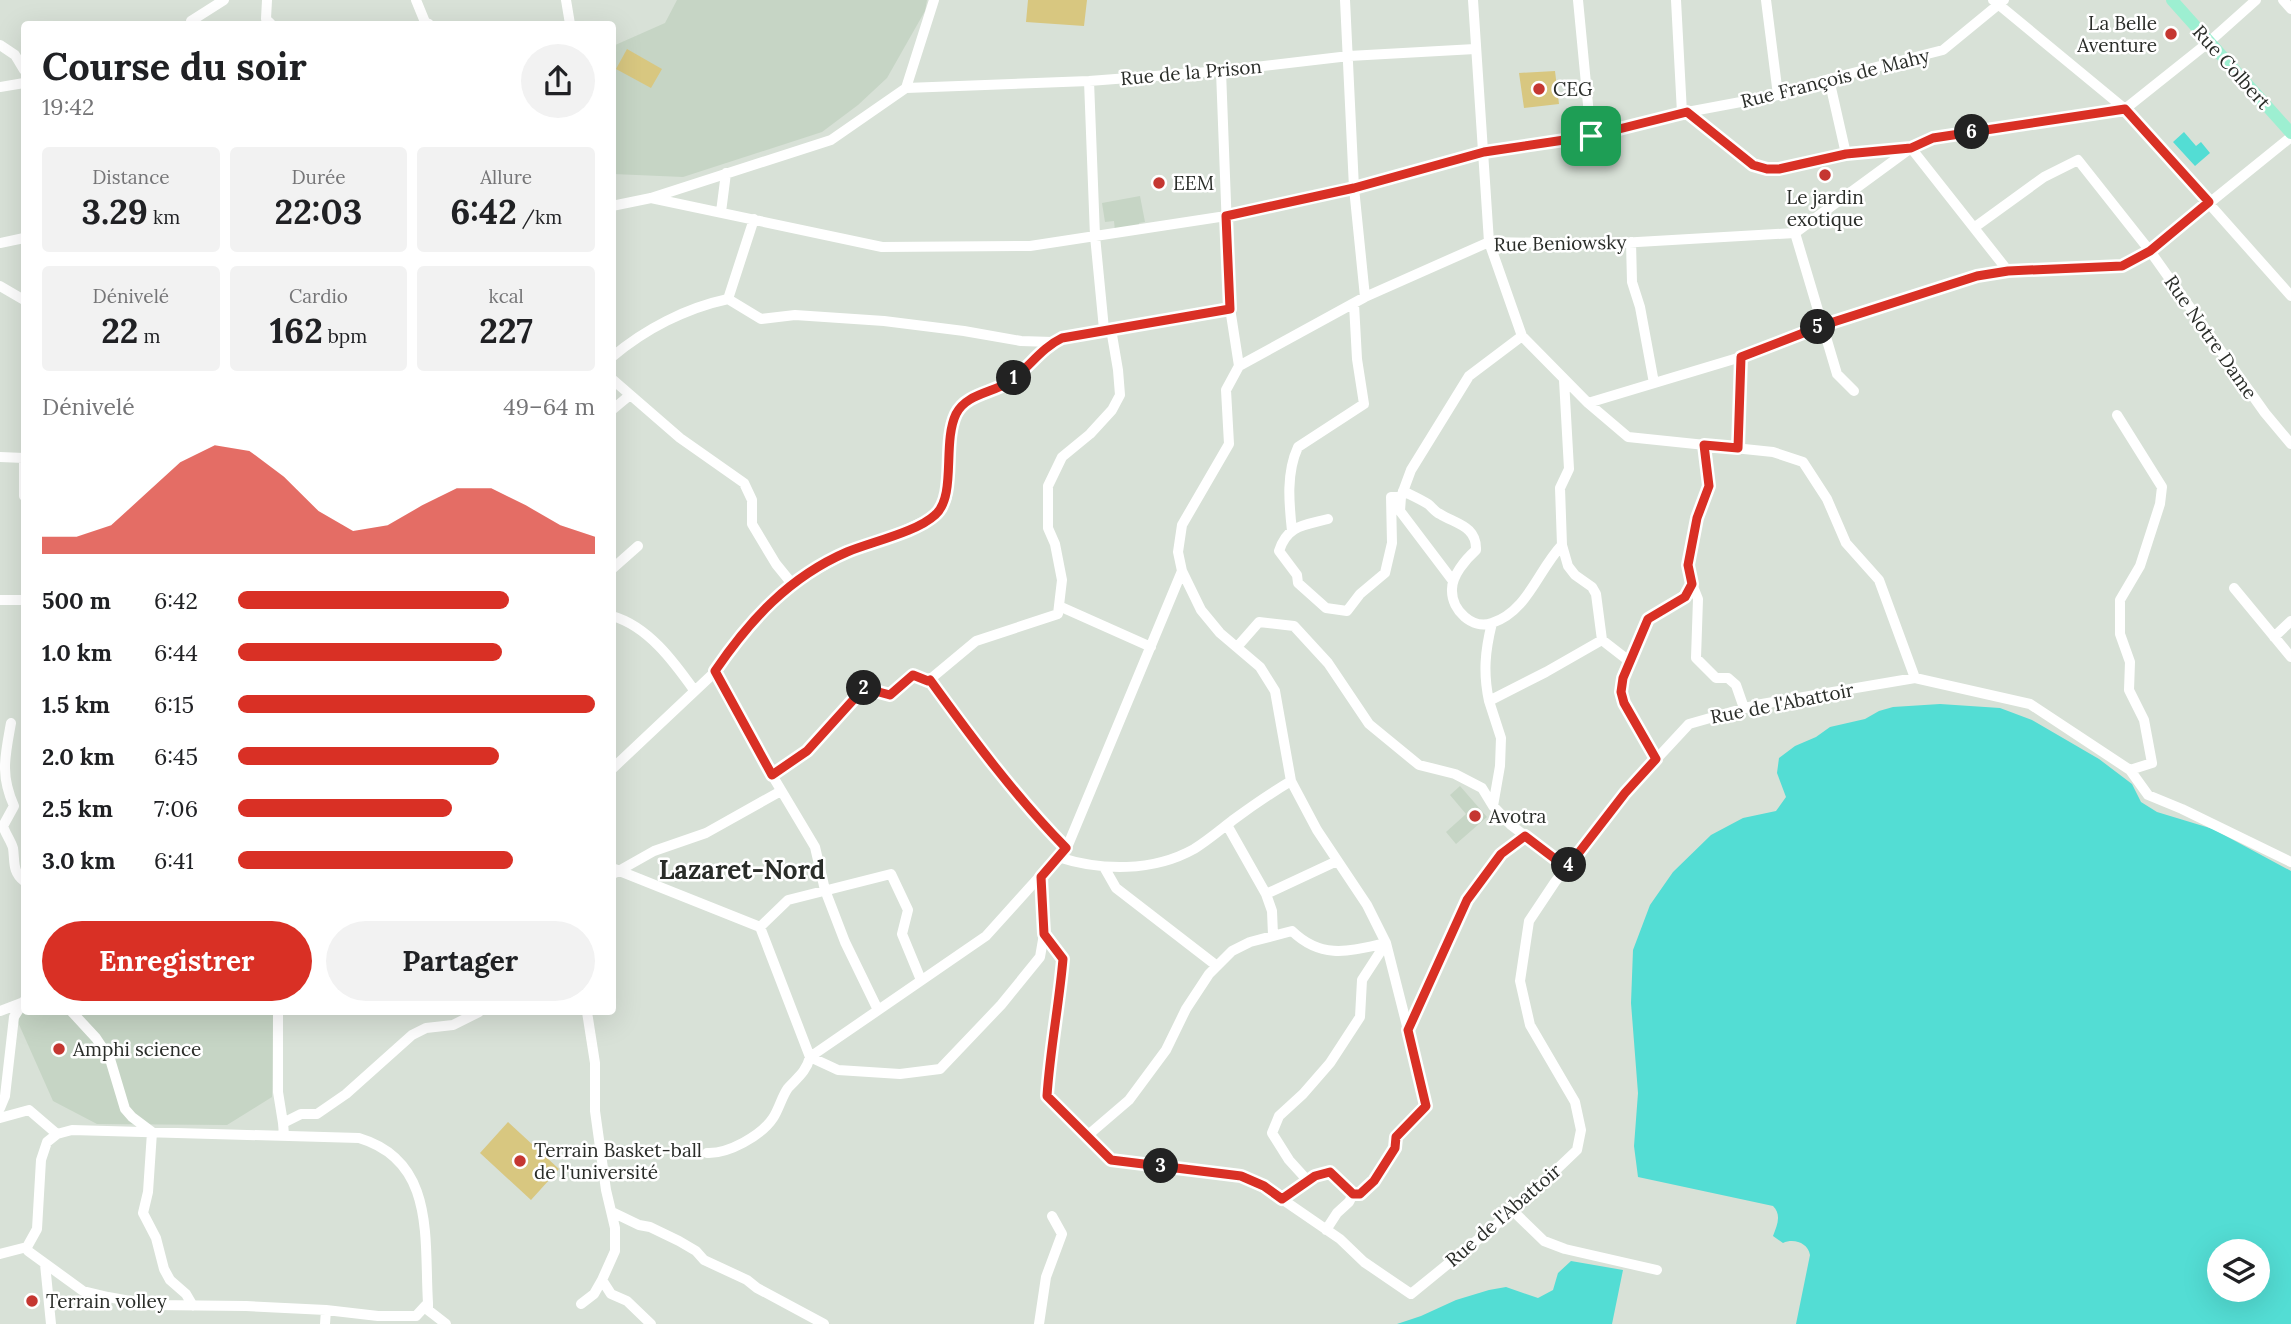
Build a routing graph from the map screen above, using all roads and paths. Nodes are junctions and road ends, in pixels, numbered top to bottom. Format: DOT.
graph roads {
  1 [pos="225,0"];
  2 [pos="267,0"];
  3 [pos="566,0"];
  4 [pos="934,0"];
  5 [pos="1345,0"];
  6 [pos="1473,0"];
  7 [pos="1578,0"];
  8 [pos="1676,0"];
  9 [pos="1766,0"];
  10 [pos="2172,0"];
  11 [pos="2256,0"];
  12 [pos="2283,0"];
  13 [pos="415,1"];
  14 [pos="1999,2"];
  15 [pos="2291,9"];
  16 [pos="192,21"];
  17 [pos="268,21"];
  18 [pos="425,21"];
  19 [pos="570,21"];
  20 [pos="2209,42"];
  21 [pos="0,45"];
  22 [pos="1475,49"];
  23 [pos="1349,56"];
  24 [pos="21,65"];
  25 [pos="1221,71"];
  26 [pos="1829,79"];
  27 [pos="1089,81"];
  28 [pos="21,84"];
  29 [pos="0,87"];
  30 [pos="906,88"];
  31 [pos="1778,95"];
  32 [pos="2125,109"];
  33 [pos="1684,112"];
  34 [pos="2291,135"];
  35 [pos="1591,136"];
  36 [pos="1911,148"];
  37 [pos="1484,152"];
  38 [pos="1846,154"];
  39 [pos="726,173"];
  40 [pos="698,182"];
  41 [pos="1354,188"];
  42 [pos="651,198"];
  43 [pos="2209,202"];
  44 [pos="616,205"];
  45 [pos="695,207"];
  46 [pos="721,212"];
  47 [pos="1226,216"];
  48 [pos="754,219"];
  49 [pos="1975,227"];
  50 [pos="1795,233"];
  51 [pos="1095,236"];
  52 [pos="21,239"];
  53 [pos="1489,242"];
  54 [pos="1631,242"];
  55 [pos="0,243"];
  56 [pos="2150,251"];
  57 [pos="2008,271"];
  58 [pos="1,287"];
  59 [pos="2291,296"];
  60 [pos="1365,297"];
  61 [pos="21,298"];
  62 [pos="728,299"];
  63 [pos="1354,304"];
  64 [pos="1230,309"];
  65 [pos="1824,325"];
  66 [pos="1108,329"];
  67 [pos="1522,336"];
  68 [pos="1052,342"];
  69 [pos="616,354"];
  70 [pos="1741,357"];
  71 [pos="1239,366"];
  72 [pos="1564,380"];
  73 [pos="616,383"];
  74 [pos="1654,383"];
  75 [pos="1854,391"];
  76 [pos="630,395"];
  77 [pos="1588,403"];
  78 [pos="616,407"];
  79 [pos="2117,415"];
  80 [pos="2291,444"];
  81 [pos="1704,445"];
  82 [pos="1738,448"];
  83 [pos="0,457"];
  84 [pos="21,460"];
  85 [pos="1402,494"];
  86 [pos="1328,519"];
  87 [pos="1292,531"];
  88 [pos="1562,545"];
  89 [pos="638,546"];
  90 [pos="616,565"];
  91 [pos="1182,571"];
  92 [pos="1453,581"];
  93 [pos="1692,584"];
  94 [pos="793,585"];
  95 [pos="2234,588"];
  96 [pos="0,600"];
  97 [pos="21,600"];
  98 [pos="1059,606"];
  99 [pos="616,618"];
  100 [pos="2291,621"];
  101 [pos="1492,623"];
  102 [pos="2274,637"];
  103 [pos="1602,640"];
  104 [pos="1151,647"];
  105 [pos="1237,647"];
  106 [pos="2291,657"];
  107 [pos="1629,661"];
  108 [pos="715,671"];
  109 [pos="1914,678"];
  110 [pos="930,680"];
  111 [pos="694,690"];
  112 [pos="1489,701"];
  113 [pos="1744,708"];
  114 [pos="11,723"];
  115 [pos="1656,759"];
  116 [pos="616,765"];
  117 [pos="2130,770"];
  118 [pos="772,775"];
  119 [pos="1290,781"];
  120 [pos="781,791"];
  121 [pos="1493,806"];
  122 [pos="1227,825"];
  123 [pos="1525,836"];
  124 [pos="1066,848"];
  125 [pos="1058,858"];
  126 [pos="1337,860"];
  127 [pos="2291,862"];
  128 [pos="1104,867"];
  129 [pos="1567,868"];
  130 [pos="616,870"];
  131 [pos="616,872"];
  132 [pos="1041,877"];
  133 [pos="21,879"];
  134 [pos="825,890"];
  135 [pos="1266,894"];
  136 [pos="760,927"];
  137 [pos="1044,934"];
  138 [pos="1273,935"];
  139 [pos="1386,943"];
  140 [pos="1217,966"];
  141 [pos="921,980"];
  142 [pos="21,1003"];
  143 [pos="21,1006"];
  144 [pos="0,1010"];
  145 [pos="878,1010"];
  146 [pos="75,1015"];
  147 [pos="278,1015"];
  148 [pos="473,1015"];
  149 [pos="587,1015"];
  150 [pos="1408,1030"];
  151 [pos="810,1057"];
  152 [pos="0,1108"];
  153 [pos="0,1118"];
  154 [pos="284,1129"];
  155 [pos="152,1132"];
  156 [pos="57,1134"];
  157 [pos="1087,1136"];
  158 [pos="707,1153"];
  159 [pos="1308,1181"];
  160 [pos="1353,1194"];
  161 [pos="1282,1199"];
  162 [pos="1513,1211"];
  163 [pos="612,1212"];
  164 [pos="1052,1216"];
  165 [pos="1326,1230"];
  166 [pos="27,1247"];
  167 [pos="0,1254"];
  168 [pos="45,1264"];
  169 [pos="1657,1270"];
  170 [pos="602,1280"];
  171 [pos="581,1304"];
  172 [pos="193,1306"];
  173 [pos="428,1307"];
  174 [pos="326,1310"];
  175 [pos="51,1324"];
  176 [pos="325,1324"];
  177 [pos="423,1324"];
  178 [pos="446,1324"];
  179 [pos="651,1324"];
  180 [pos="824,1324"];
  181 [pos="1039,1324"];
  1 -- 16 [label="street"];
  2 -- 17 [label="street"];
  3 -- 19 [label="street"];
  4 -- 30 [label="street"];
  5 -- 23 [label="street"];
  6 -- 22 [label="street"];
  7 -- 35 [label="street"];
  8 -- 33 [label="street"];
  9 -- 31 [label="street"];
  10 -- 20 [label="main road, Rue Colbert"];
  11 -- 20 [label="street"];
  12 -- 15 [label="street"];
  13 -- 18 [label="street"];
  14 -- 26 [label="street, Rue François de Mahy"];
  14 -- 32 [label="street"];
  20 -- 32 [label="street"];
  20 -- 34 [label="main road, Rue Colbert"];
  21 -- 24 [label="street"];
  22 -- 23 [label="street, Rue de la Prison"];
  22 -- 37 [label="street"];
  23 -- 25 [label="street, Rue de la Prison"];
  23 -- 41 [label="street"];
  25 -- 27 [label="street, Rue de la Prison"];
  25 -- 47 [label="street"];
  26 -- 31 [label="street, Rue François de Mahy"];
  26 -- 38 [label="street"];
  27 -- 30 [label="street, Rue de la Prison"];
  27 -- 51 [label="street"];
  28 -- 29 [label="street"];
  30 -- 39 [label="street"];
  31 -- 33 [label="street, Rue François de Mahy"];
  32 -- 36 [label="street"];
  32 -- 43 [label="street"];
  33 -- 35 [label="street, Rue François de Mahy"];
  33 -- 38 [label="street"];
  34 -- 43 [label="street"];
  35 -- 37 [label="street, Rue François de Mahy"];
  36 -- 38 [label="street"];
  36 -- 49 [label="street"];
  36 -- 50 [label="street"];
  37 -- 41 [label="street, Rue François de Mahy"];
  37 -- 53 [label="street"];
  39 -- 40 [label="street"];
  39 -- 46 [label="street"];
  40 -- 42 [label="street"];
  40 -- 45 [label="street"];
  41 -- 47 [label="street, Rue François de Mahy"];
  41 -- 60 [label="street"];
  42 -- 44 [label="street"];
  42 -- 45 [label="street, Rue François de Mahy"];
  43 -- 56 [label="street"];
  43 -- 59 [label="street"];
  45 -- 46 [label="street, Rue François de Mahy"];
  46 -- 48 [label="street, Rue François de Mahy"];
  47 -- 51 [label="street, Rue François de Mahy"];
  47 -- 64 [label="street"];
  48 -- 51 [label="street, Rue François de Mahy"];
  48 -- 62 [label="street"];
  49 -- 56 [label="street, Rue Notre Dame"];
  49 -- 57 [label="street"];
  50 -- 54 [label="street, Rue Beniowsky"];
  50 -- 65 [label="street"];
  51 -- 66 [label="street"];
  52 -- 55 [label="street"];
  53 -- 54 [label="street, Rue Beniowsky"];
  53 -- 60 [label="street, Rue Beniowsky"];
  53 -- 67 [label="street"];
  54 -- 74 [label="street"];
  56 -- 57 [label="street"];
  56 -- 80 [label="street, Rue Notre Dame"];
  57 -- 65 [label="street"];
  58 -- 61 [label="street"];
  60 -- 63 [label="street, Rue Beniowsky"];
  62 -- 68 [label="street"];
  62 -- 69 [label="street"];
  63 -- 71 [label="street, Rue Beniowsky"];
  63 -- 87 [label="street"];
  64 -- 66 [label="street"];
  64 -- 71 [label="street"];
  65 -- 70 [label="street"];
  65 -- 75 [label="street"];
  66 -- 68 [label="street"];
  66 -- 98 [label="street"];
  67 -- 72 [label="street"];
  67 -- 85 [label="street"];
  68 -- 94 [label="street"];
  70 -- 74 [label="street"];
  70 -- 82 [label="street"];
  71 -- 91 [label="street"];
  72 -- 77 [label="street"];
  72 -- 88 [label="street"];
  73 -- 76 [label="street"];
  74 -- 77 [label="street"];
  76 -- 78 [label="street"];
  76 -- 94 [label="street"];
  77 -- 81 [label="street"];
  79 -- 117 [label="street"];
  81 -- 82 [label="street"];
  81 -- 93 [label="street"];
  82 -- 109 [label="street"];
  83 -- 84 [label="street"];
  85 -- 87 [label="street"];
  85 -- 92 [label="street"];
  85 -- 92 [label="street"];
  86 -- 87 [label="street"];
  88 -- 101 [label="street"];
  88 -- 103 [label="street"];
  89 -- 90 [label="street"];
  91 -- 104 [label="street"];
  91 -- 105 [label="street"];
  92 -- 101 [label="street"];
  93 -- 107 [label="street"];
  93 -- 113 [label="street"];
  94 -- 108 [label="street"];
  95 -- 102 [label="street"];
  96 -- 97 [label="street"];
  98 -- 104 [label="street"];
  98 -- 110 [label="street"];
  99 -- 111 [label="street"];
  100 -- 102 [label="street"];
  101 -- 112 [label="street"];
  102 -- 106 [label="street"];
  103 -- 107 [label="street"];
  103 -- 112 [label="street"];
  104 -- 124 [label="street"];
  105 -- 119 [label="street"];
  105 -- 121 [label="street"];
  107 -- 115 [label="street"];
  108 -- 111 [label="street"];
  108 -- 118 [label="street"];
  109 -- 113 [label="street, Rue de l'Abattoir"];
  109 -- 117 [label="street, Rue de l'Abattoir"];
  110 -- 118 [label="street"];
  110 -- 124 [label="street"];
  111 -- 116 [label="street"];
  112 -- 121 [label="street"];
  113 -- 115 [label="street, Rue de l'Abattoir"];
  114 -- 133 [label="street"];
  115 -- 129 [label="street, Rue de l'Abattoir"];
  117 -- 127 [label="street, Rue de l'Abattoir"];
  118 -- 120 [label="street"];
  119 -- 122 [label="street"];
  119 -- 126 [label="street"];
  120 -- 130 [label="street"];
  120 -- 134 [label="street"];
  121 -- 123 [label="street"];
  122 -- 128 [label="street"];
  122 -- 135 [label="street"];
  123 -- 129 [label="street"];
  123 -- 150 [label="street"];
  124 -- 125 [label="street"];
  125 -- 128 [label="street"];
  125 -- 132 [label="street"];
  126 -- 135 [label="street"];
  126 -- 139 [label="street"];
  128 -- 140 [label="street"];
  129 -- 162 [label="street, Rue de l'Abattoir"];
  131 -- 136 [label="street"];
  132 -- 137 [label="street"];
  132 -- 141 [label="street"];
  134 -- 136 [label="street"];
  134 -- 141 [label="street"];
  134 -- 145 [label="street"];
  135 -- 138 [label="street"];
  136 -- 151 [label="street"];
  137 -- 151 [label="street"];
  137 -- 157 [label="street"];
  138 -- 139 [label="street"];
  138 -- 140 [label="street"];
  139 -- 150 [label="street"];
  139 -- 159 [label="street"];
  140 -- 157 [label="street"];
  141 -- 145 [label="street"];
  142 -- 144 [label="street"];
  143 -- 152 [label="street"];
  145 -- 151 [label="street"];
  146 -- 155 [label="street"];
  147 -- 154 [label="street"];
  148 -- 154 [label="street"];
  149 -- 163 [label="street"];
  150 -- 160 [label="street"];
  151 -- 158 [label="street"];
  153 -- 156 [label="street"];
  154 -- 155 [label="street"];
  154 -- 173 [label="street"];
  155 -- 156 [label="street"];
  155 -- 172 [label="street"];
  156 -- 166 [label="street"];
  157 -- 161 [label="street"];
  159 -- 160 [label="street"];
  159 -- 161 [label="street"];
  160 -- 165 [label="street"];
  161 -- 165 [label="street"];
  162 -- 165 [label="street, Rue de l'Abattoir"];
  162 -- 169 [label="street"];
  163 -- 170 [label="street"];
  163 -- 180 [label="street"];
  164 -- 181 [label="street"];
  166 -- 167 [label="street"];
  166 -- 168 [label="street"];
  168 -- 172 [label="street"];
  168 -- 175 [label="street"];
  170 -- 171 [label="street"];
  170 -- 179 [label="street"];
  172 -- 174 [label="street"];
  173 -- 174 [label="street"];
  173 -- 177 [label="street"];
  173 -- 178 [label="street"];
  174 -- 176 [label="street"];
}
